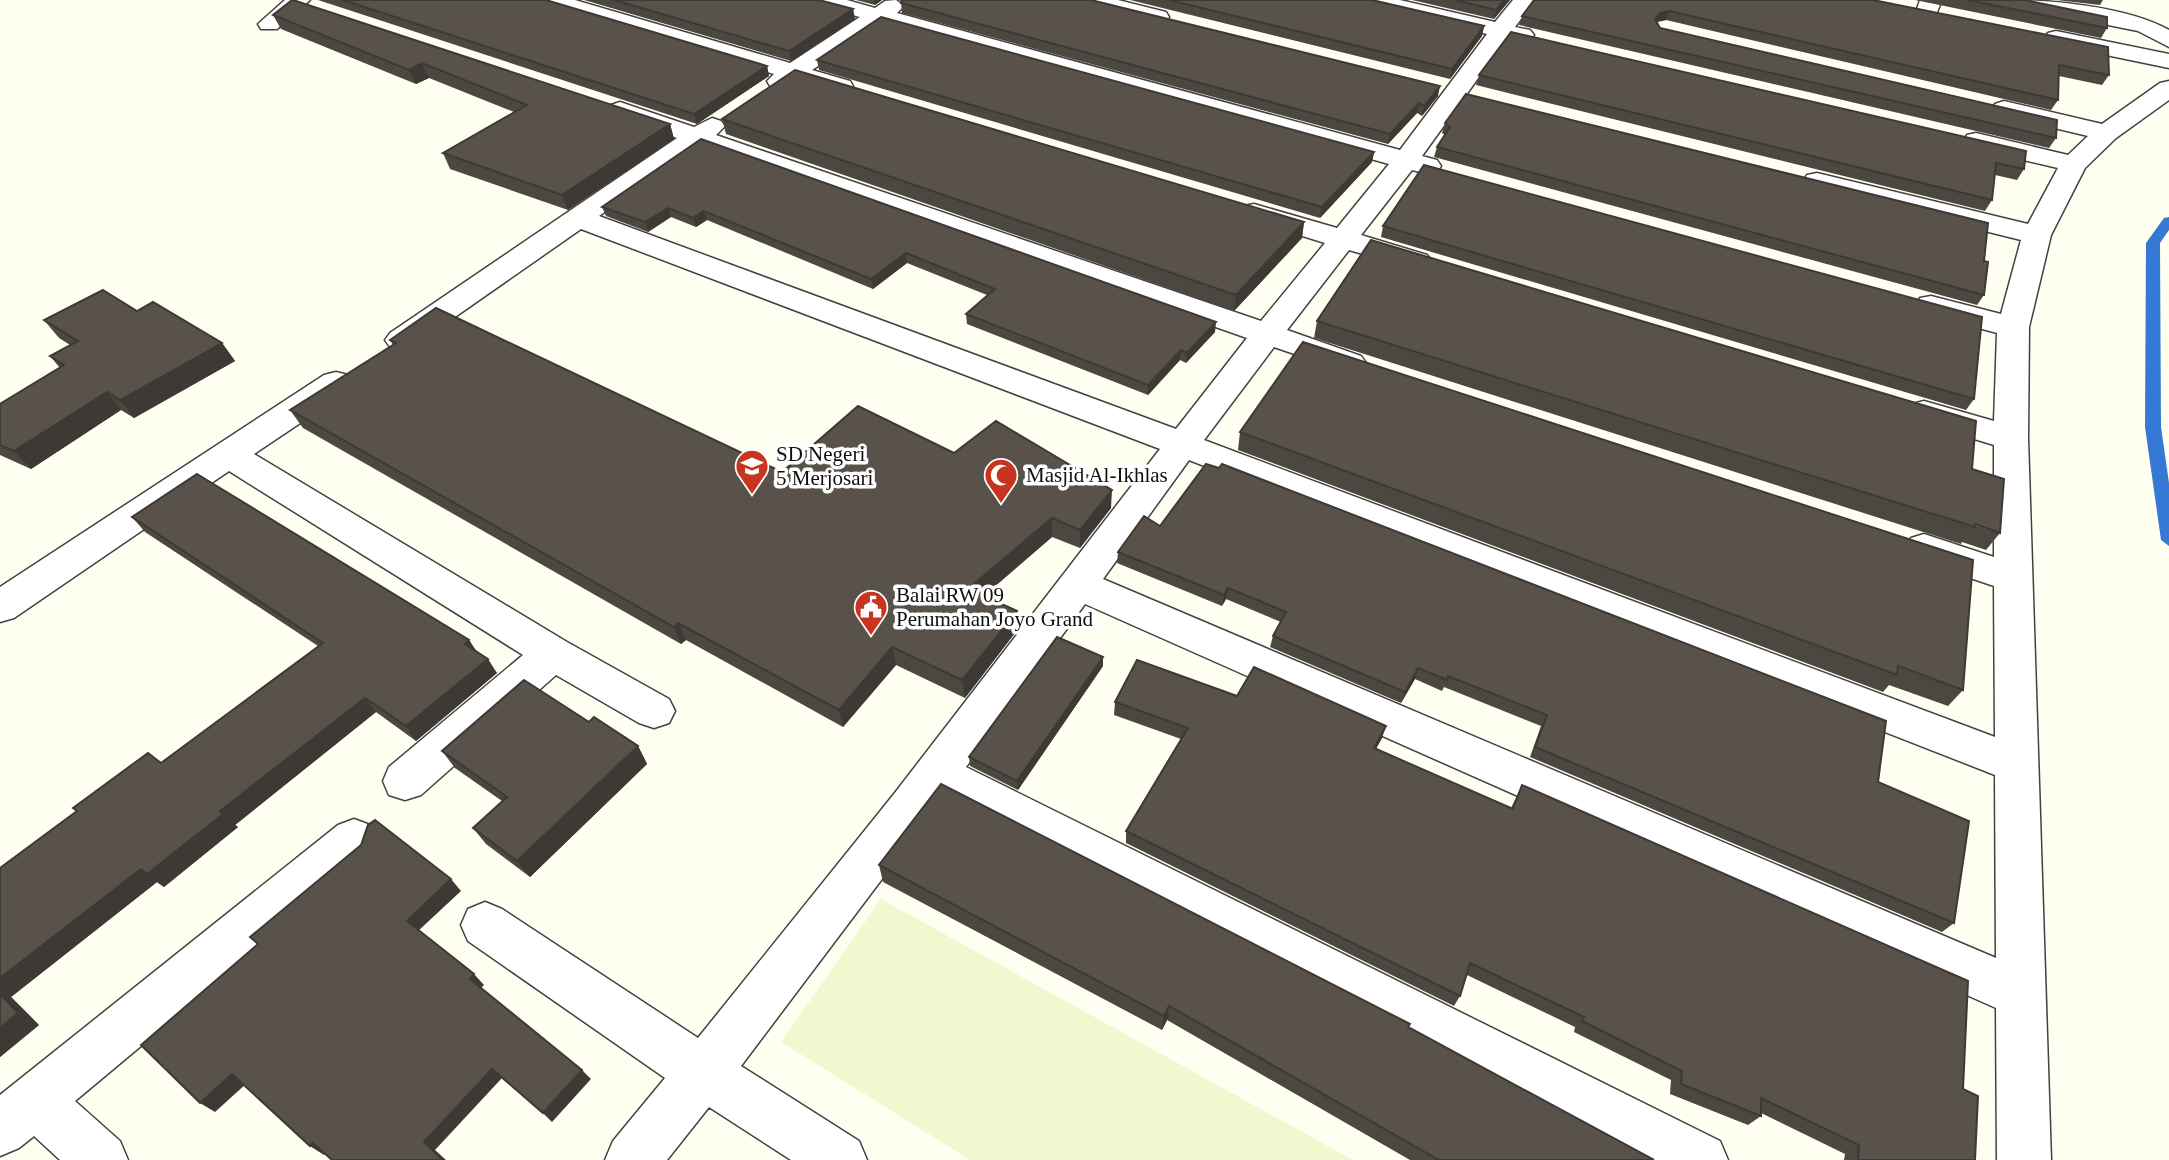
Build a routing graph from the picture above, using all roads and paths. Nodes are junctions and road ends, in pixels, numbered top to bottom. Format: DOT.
graph roads {
  1 [pos="551,0"];
  2 [pos="822,0"];
  3 [pos="1092,0"];
  4 [pos="1371,0"];
  5 [pos="1524,0"];
  6 [pos="2018,0"];
  7 [pos="305,5"];
  8 [pos="1929,6"];
  9 [pos="1904,7"];
  10 [pos="890,8"];
  11 [pos="1954,17"];
  12 [pos="269,24"];
  13 [pos="1186,24"];
  14 [pos="1501,30"];
  15 [pos="2035,34"];
  16 [pos="1542,39"];
  17 [pos="2169,40"];
  18 [pos="2169,61"];
  19 [pos="793,71"];
  20 [pos="2169,88"];
  21 [pos="860,92"];
  22 [pos="594,102"];
  23 [pos="1987,105"];
  24 [pos="2107,132"];
  25 [pos="698,136"];
  26 [pos="1955,136"];
  27 [pos="1405,160"];
  28 [pos="2074,164"];
  29 [pos="1458,175"];
  30 [pos="1793,175"];
  31 [pos="1234,206"];
  32 [pos="580,219"];
  33 [pos="2037,235"];
  34 [pos="1342,238"];
  35 [pos="1449,270"];
  36 [pos="1907,298"];
  37 [pos="2013,327"];
  38 [pos="1268,336"];
  39 [pos="1372,370"];
  40 [pos="1904,406"];
  41 [pos="2011,438"];
  42 [pos="1181,446"];
  43 [pos="229,455"];
  44 [pos="1896,540"];
  45 [pos="2014,578"];
  46 [pos="1079,584"];
  47 [pos="0,607"];
  48 [pos="552,653"];
  49 [pos="654,711"];
  50 [pos="2018,765"];
  51 [pos="935,773"];
  52 [pos="405,780"];
  53 [pos="354,840"];
  54 [pos="485,925"];
  55 [pos="2022,994"];
  56 [pos="704,1073"];
  57 [pos="18,1115"];
  58 [pos="101,1160"];
  59 [pos="632,1160"];
  60 [pos="840,1160"];
  61 [pos="1701,1160"];
  62 [pos="2024,1160"];
  1 -- 19 [label="street"];
  2 -- 10 [label="street"];
  3 -- 13 [label="street"];
  4 -- 14 [label="street"];
  5 -- 14 [label="street"];
  6 -- 17 [label="street"];
  7 -- 12 [label="street"];
  8 -- 9 [label="street"];
  8 -- 11 [label="street"];
  10 -- 19 [label="street"];
  10 -- 27 [label="street"];
  14 -- 16 [label="street"];
  14 -- 27 [label="street"];
  15 -- 18 [label="street"];
  19 -- 21 [label="street"];
  19 -- 25 [label="street"];
  20 -- 24 [label="street"];
  22 -- 25 [label="street"];
  23 -- 24 [label="street"];
  24 -- 28 [label="street"];
  25 -- 32 [label="street"];
  25 -- 38 [label="street"];
  26 -- 28 [label="street"];
  27 -- 29 [label="street"];
  27 -- 34 [label="street"];
  28 -- 33 [label="street"];
  30 -- 33 [label="street"];
  31 -- 34 [label="street"];
  32 -- 42 [label="street"];
  32 -- 43 [label="street"];
  33 -- 37 [label="street"];
  34 -- 35 [label="street"];
  34 -- 38 [label="street"];
  36 -- 37 [label="street"];
  37 -- 41 [label="street"];
  38 -- 39 [label="street"];
  38 -- 42 [label="street"];
  40 -- 41 [label="street"];
  41 -- 45 [label="street"];
  42 -- 46 [label="street"];
  42 -- 50 [label="street"];
  43 -- 47 [label="street"];
  43 -- 48 [label="street"];
  44 -- 45 [label="street"];
  45 -- 50 [label="street"];
  46 -- 51 [label="street"];
  46 -- 55 [label="street"];
  48 -- 49 [label="street"];
  48 -- 52 [label="street"];
  50 -- 55 [label="street"];
  51 -- 56 [label="street"];
  51 -- 61 [label="street"];
  53 -- 57 [label="street"];
  54 -- 56 [label="street"];
  55 -- 62 [label="street"];
  56 -- 59 [label="street"];
  56 -- 60 [label="street"];
  57 -- 58 [label="street"];
}
